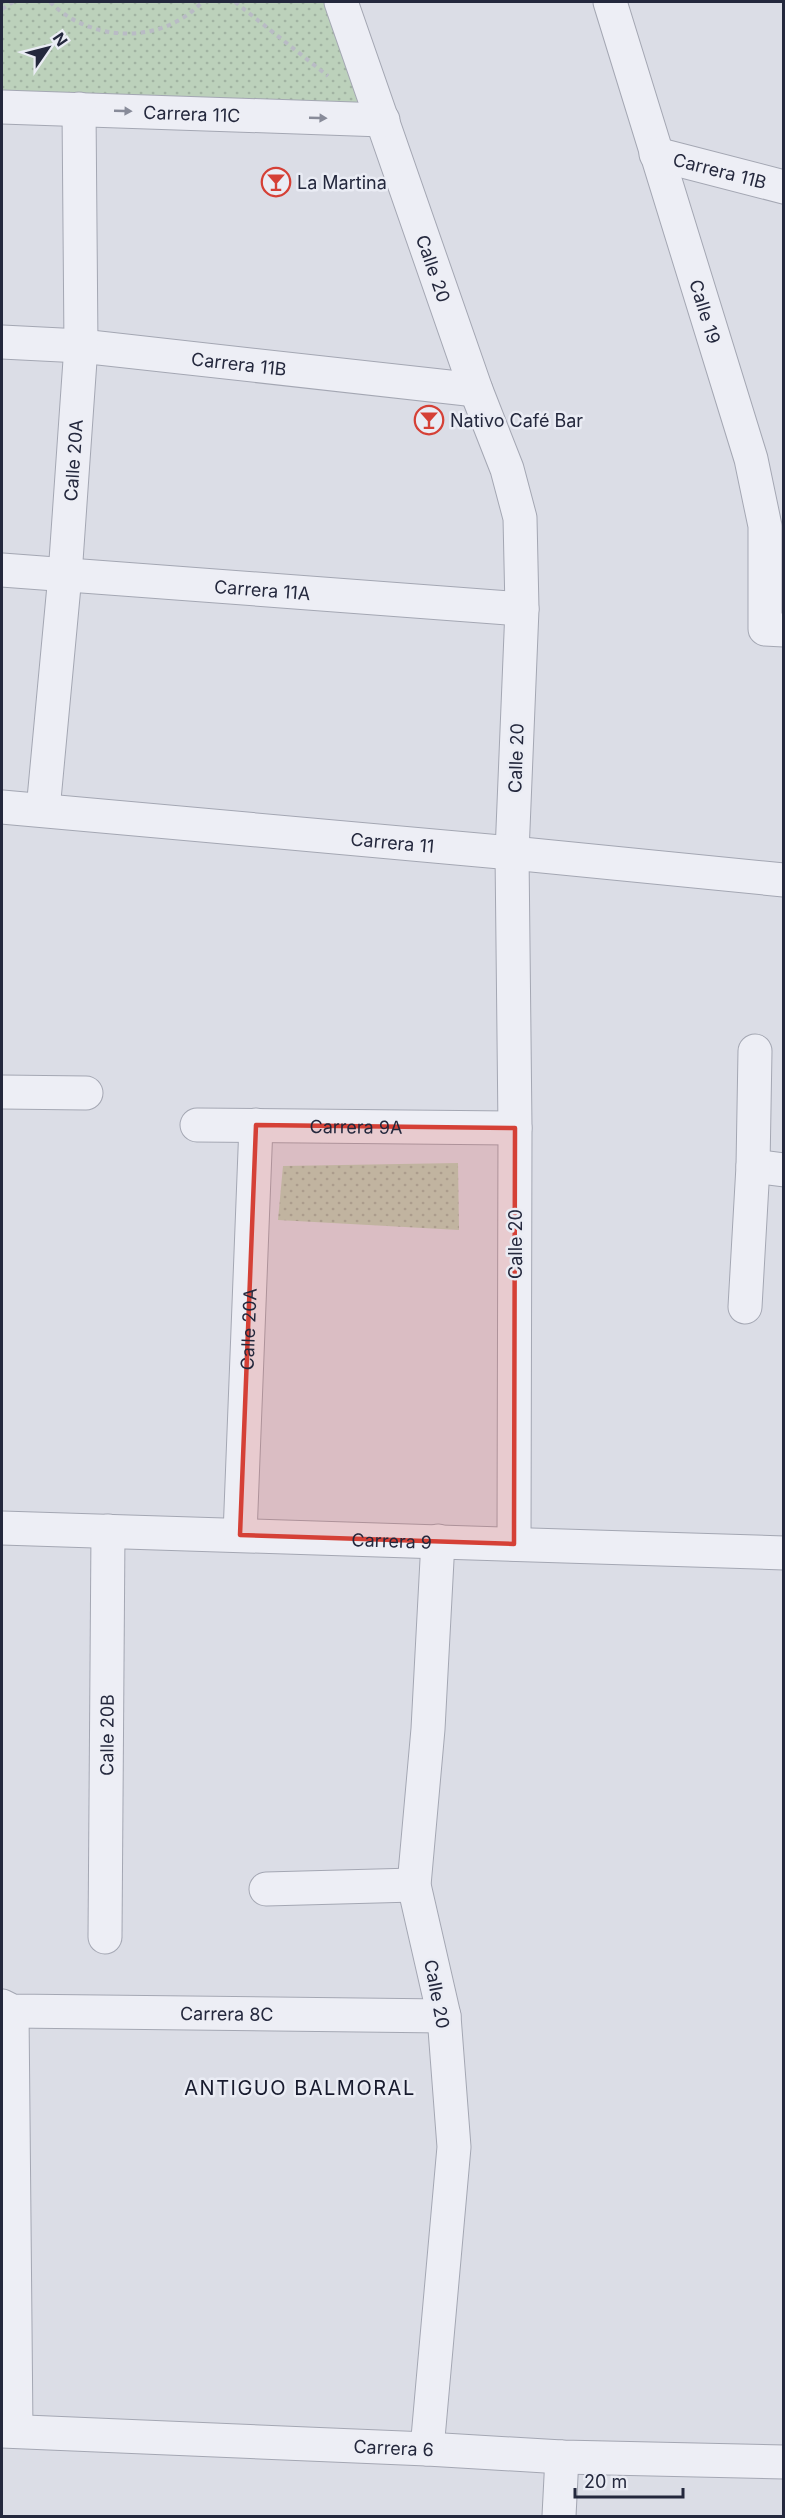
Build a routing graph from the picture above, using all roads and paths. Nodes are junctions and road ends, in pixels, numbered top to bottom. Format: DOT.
graph roads {
  1 [pos="13,2"];
  2 [pos="50,2"];
  3 [pos="202,2"];
  4 [pos="235,2"];
  5 [pos="340,2"];
  6 [pos="610,2"];
  7 [pos="2,9"];
  8 [pos="337,83"];
  9 [pos="2,107"];
  10 [pos="79,110"];
  11 [pos="383,120"];
  12 [pos="656,154"];
  13 [pos="783,187"];
  14 [pos="2,342"];
  15 [pos="81,346"];
  16 [pos="476,390"];
  17 [pos="2,570"];
  18 [pos="64,576"];
  19 [pos="522,609"];
  20 [pos="774,630"];
  21 [pos="2,807"];
  22 [pos="43,810"];
  23 [pos="512,853"];
  24 [pos="783,880"];
  25 [pos="755,1051"];
  26 [pos="2,1092"];
  27 [pos="86,1093"];
  28 [pos="197,1125"];
  29 [pos="255,1125"];
  30 [pos="515,1128"];
  31 [pos="768,1168"];
  32 [pos="745,1307"];
  33 [pos="2,1528"];
  34 [pos="108,1531"];
  35 [pos="240,1536"];
  36 [pos="438,1541"];
  37 [pos="514,1544"];
  38 [pos="783,1553"];
  39 [pos="414,1885"];
  40 [pos="266,1889"];
  41 [pos="105,1937"];
  42 [pos="7,2009"];
  43 [pos="444,2016"];
  44 [pos="9,2431"];
  45 [pos="428,2449"];
  46 [pos="562,2457"];
  47 [pos="783,2462"];
  48 [pos="559,2517"];
  1 -- 7 [label="path"];
  2 -- 3 [label="path"];
  4 -- 8 [label="path"];
  5 -- 11 [label="street, Calle 20"];
  6 -- 12 [label="street, Calle 19"];
  9 -- 10 [label="street, Carrera 11C"];
  10 -- 11 [label="street, Carrera 11C, one-way"];
  10 -- 15 [label="street, Calle 20A"];
  11 -- 16 [label="street, Calle 20"];
  12 -- 13 [label="street, Carrera 11B"];
  12 -- 20 [label="street, Calle 19"];
  14 -- 15 [label="street, Carrera 11B"];
  15 -- 16 [label="street, Carrera 11B"];
  15 -- 18 [label="street, Calle 20A"];
  16 -- 19 [label="street, Calle 20"];
  17 -- 18 [label="street, Carrera 11A"];
  18 -- 19 [label="street, Carrera 11A"];
  18 -- 22 [label="street, Calle 20A"];
  19 -- 23 [label="street, Calle 20"];
  21 -- 22 [label="street, Carrera 11"];
  22 -- 23 [label="street, Carrera 11"];
  23 -- 24 [label="street, Carrera 11"];
  23 -- 30 [label="street, Calle 20"];
  25 -- 31 [label="street"];
  26 -- 27 [label="street"];
  28 -- 29 [label="street, Carrera 9A"];
  29 -- 30 [label="street, Carrera 9A"];
  29 -- 35 [label="street, Calle 20A"];
  30 -- 37 [label="street, Calle 20"];
  31 -- 32 [label="street"];
  33 -- 34 [label="street, Carrera 9"];
  34 -- 35 [label="street, Carrera 9"];
  34 -- 41 [label="street, Calle 20B"];
  35 -- 36 [label="street, Carrera 9"];
  36 -- 37 [label="street, Carrera 9"];
  36 -- 39 [label="street, Calle 20"];
  37 -- 38 [label="street, Carrera 9"];
  39 -- 40 [label="street"];
  39 -- 43 [label="street, Calle 20"];
  42 -- 43 [label="street, Carrera 8C"];
  42 -- 44 [label="street"];
  43 -- 45 [label="street, Calle 20"];
  44 -- 45 [label="street, Carrera 6"];
  45 -- 46 [label="street, Carrera 6"];
  46 -- 47 [label="street, Carrera 6"];
  46 -- 48 [label="street"];
}
